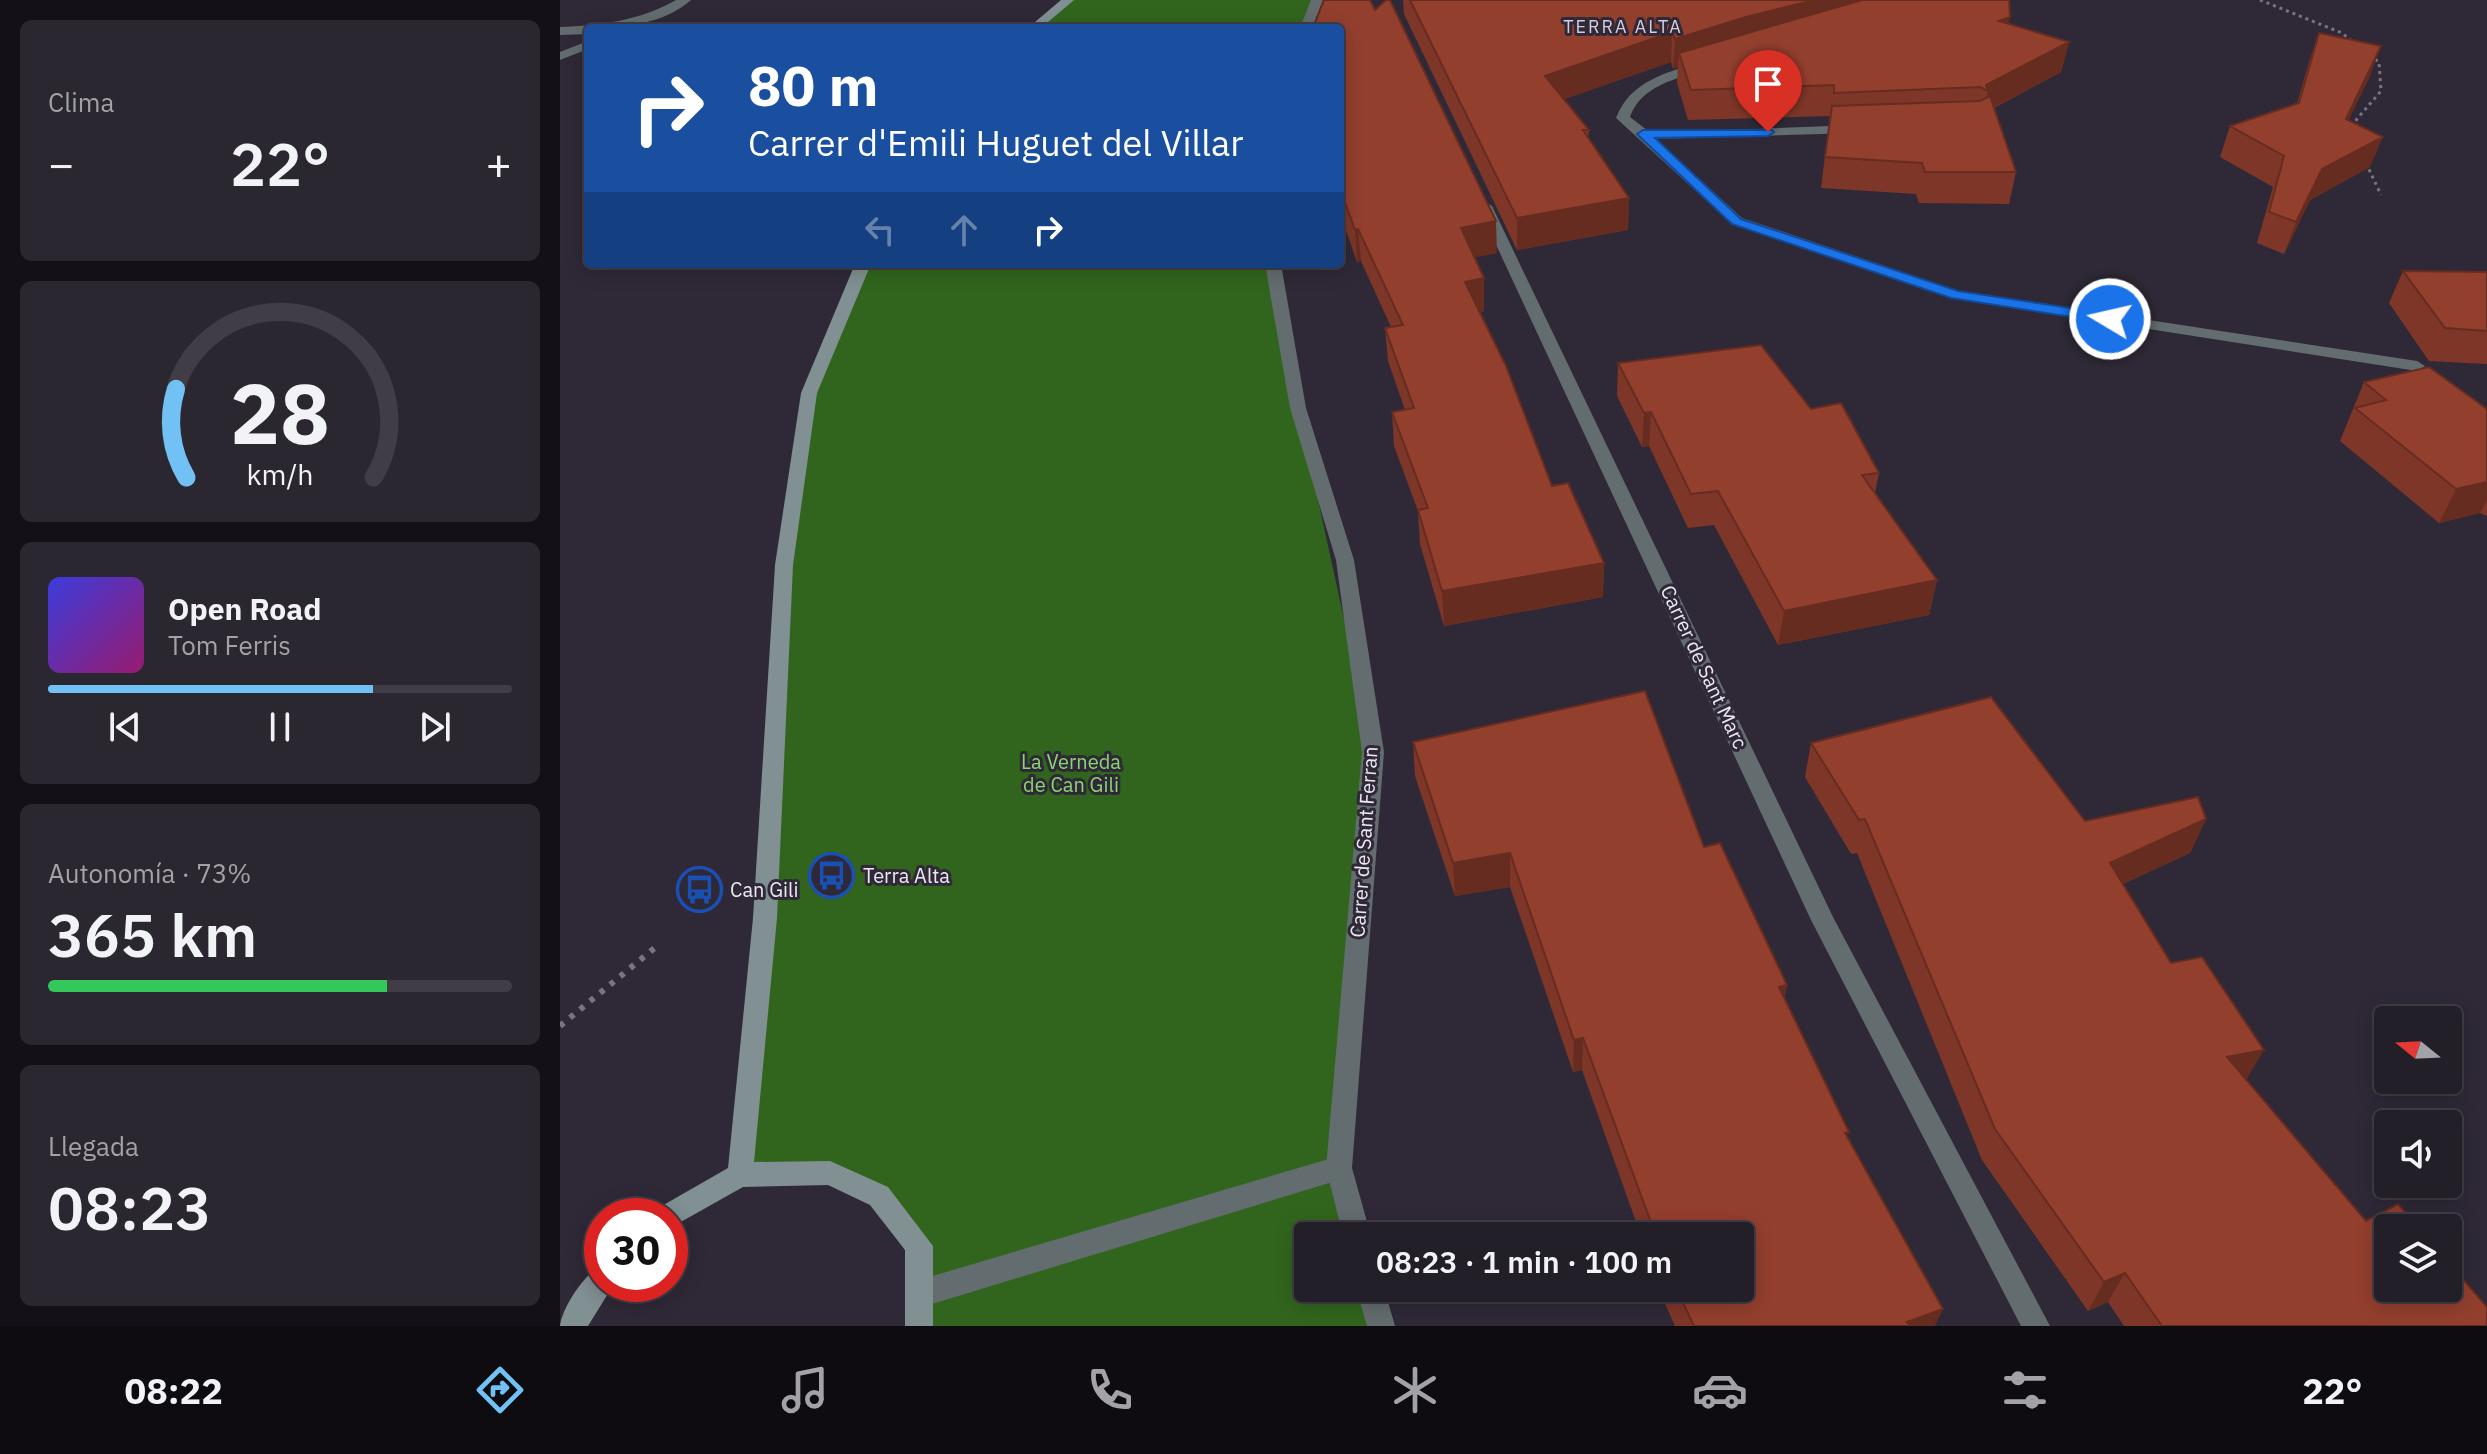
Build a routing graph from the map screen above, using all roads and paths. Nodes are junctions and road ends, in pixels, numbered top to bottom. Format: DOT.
graph roads {
  1 [pos="685,0"];
  2 [pos="1068,0"];
  3 [pos="1317,0"];
  4 [pos="2260,0"];
  5 [pos="665,13"];
  6 [pos="615,24"];
  7 [pos="639,24"];
  8 [pos="1039,24"];
  9 [pos="1308,24"];
  10 [pos="584,30"];
  11 [pos="560,31"];
  12 [pos="2354,43"];
  13 [pos="584,47"];
  14 [pos="2366,53"];
  15 [pos="560,56"];
  16 [pos="1719,61"];
  17 [pos="1865,128"];
  18 [pos="2350,128"];
  19 [pos="1643,134"];
  20 [pos="2361,159"];
  21 [pos="1476,187"];
  22 [pos="2381,195"];
  23 [pos="861,268"];
  24 [pos="1274,268"];
  25 [pos="2417,366"];
  26 [pos="657,946"];
  27 [pos="560,1026"];
  28 [pos="1339,1168"];
  29 [pos="740,1175"];
  30 [pos="688,1205"];
  31 [pos="1353,1222"];
  32 [pos="919,1294"];
  33 [pos="587,1302"];
  34 [pos="1374,1302"];
  35 [pos="572,1326"];
  36 [pos="919,1326"];
  37 [pos="1381,1326"];
  38 [pos="2036,1326"];
  1 -- 5 [label="street"];
  2 -- 8 [label="street"];
  3 -- 9 [label="street"];
  4 -- 12 [label="path"];
  5 -- 6 [label="street"];
  5 -- 7 [label="street"];
  10 -- 11 [label="street"];
  13 -- 15 [label="street"];
  14 -- 18 [label="path"];
  16 -- 19 [label="street"];
  17 -- 19 [label="street"];
  19 -- 25 [label="street"];
  20 -- 22 [label="path"];
  21 -- 38 [label="street, Carrer de Sant Marc"];
  23 -- 29 [label="street"];
  24 -- 28 [label="street, Carrer de Sant Ferran"];
  26 -- 27 [label="path"];
  28 -- 31 [label="street, Carrer de Sant Ferran"];
  28 -- 32 [label="street"];
  29 -- 30 [label="street"];
  29 -- 32 [label="street"];
  32 -- 36 [label="street"];
  33 -- 35 [label="street"];
  34 -- 37 [label="street"];
}
